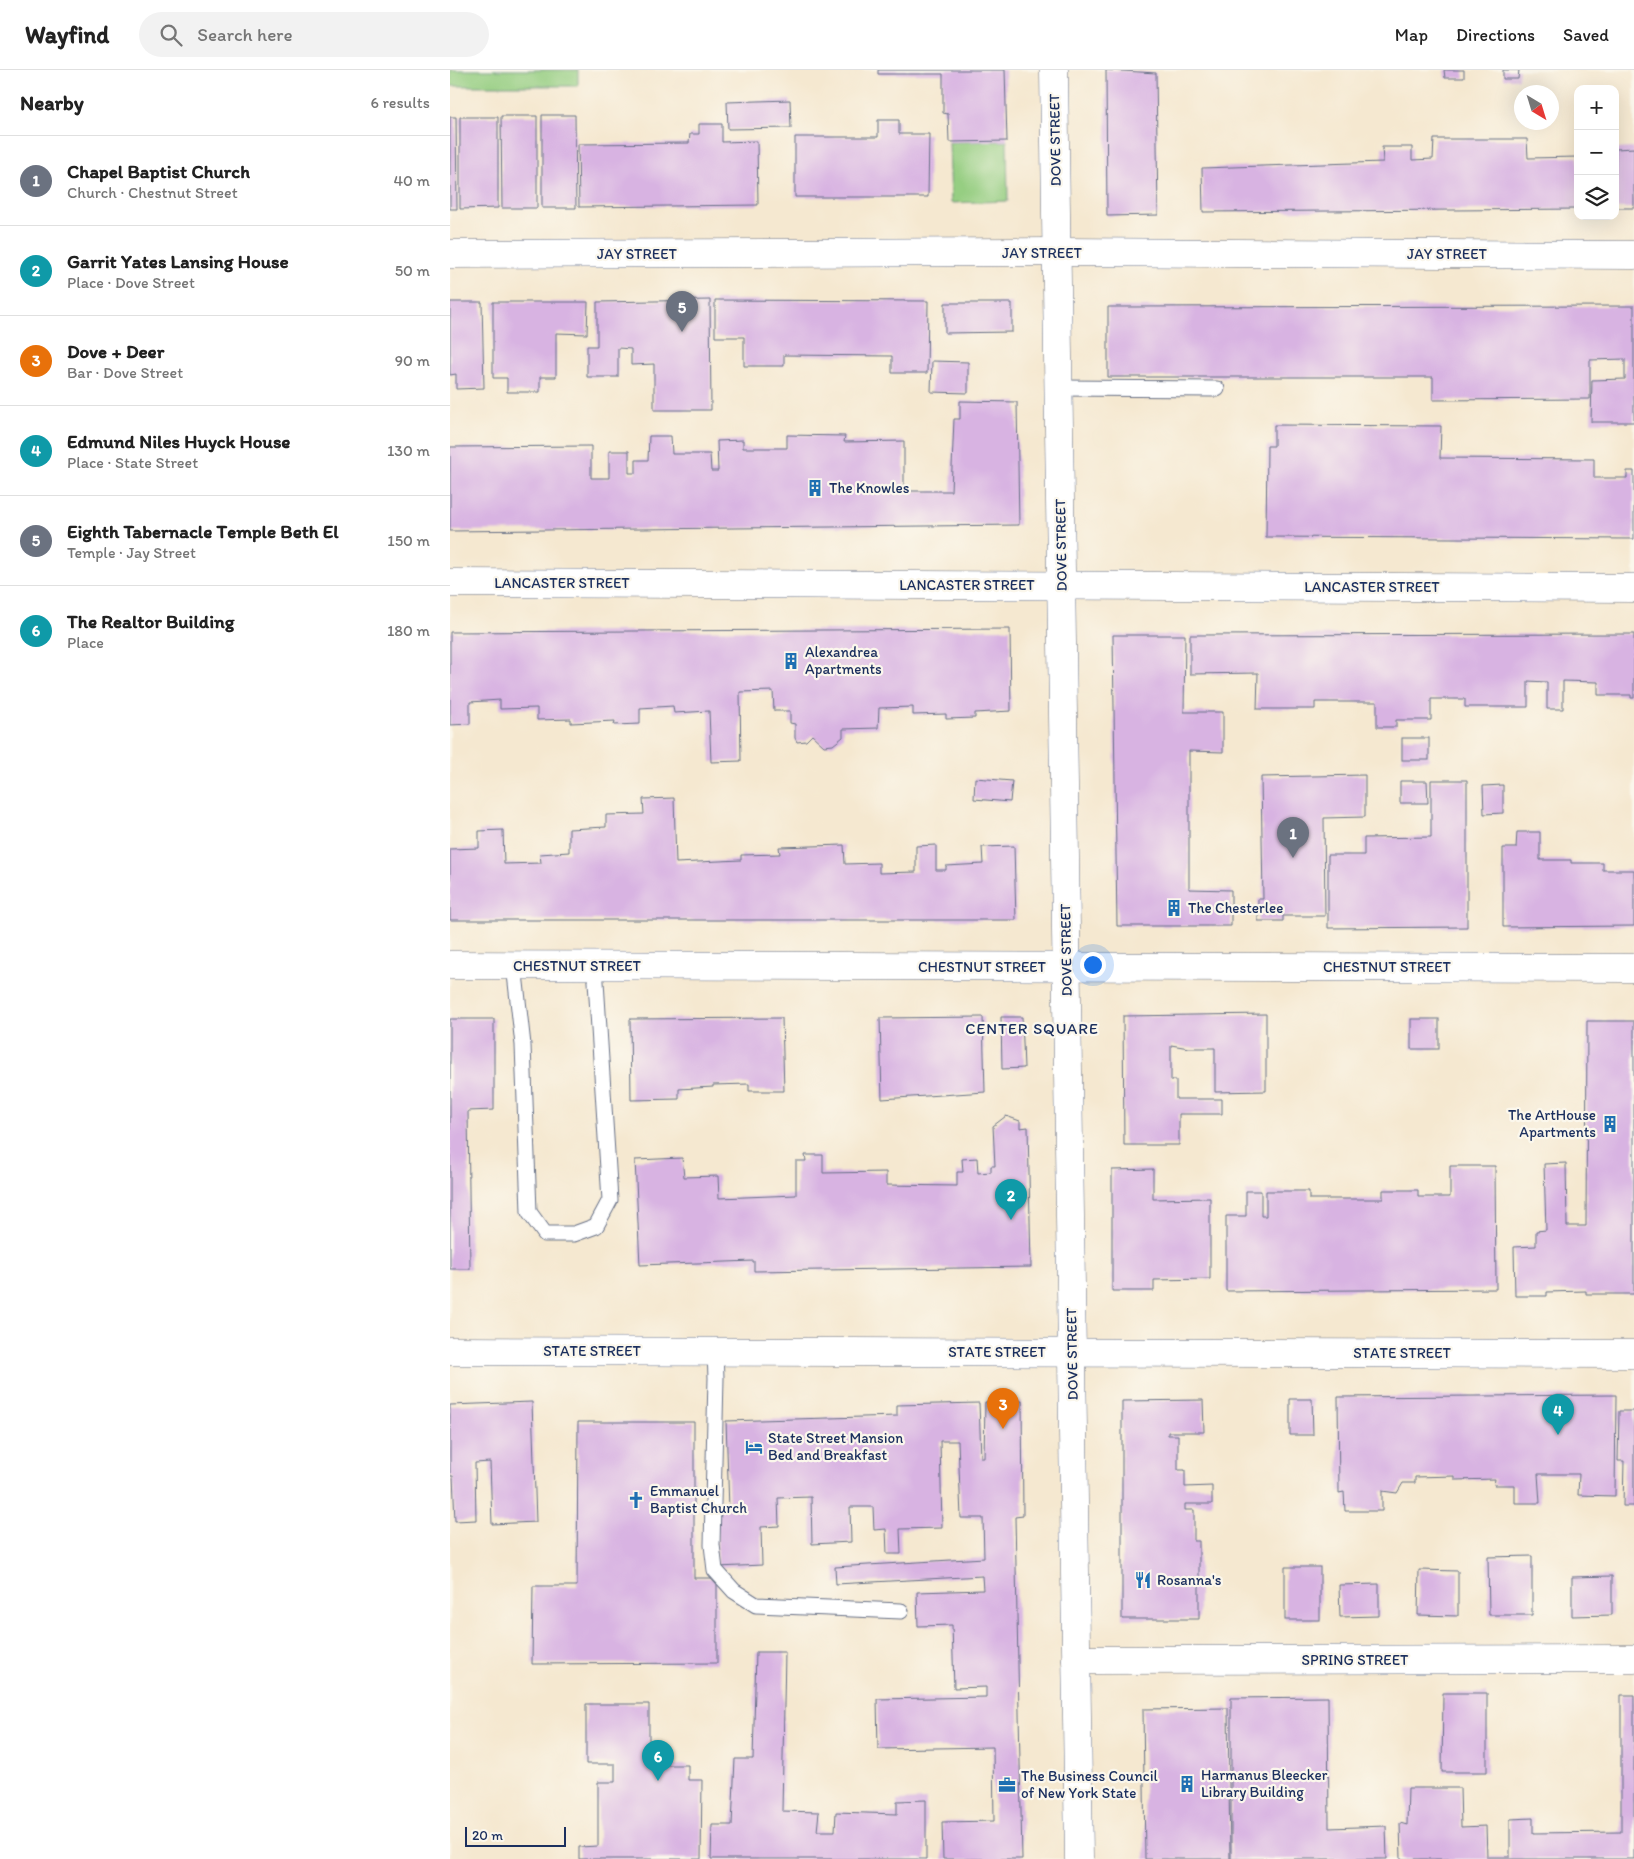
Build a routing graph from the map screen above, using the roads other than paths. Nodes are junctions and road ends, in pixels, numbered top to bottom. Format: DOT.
graph roads {
  1 [pos="1054,70"];
  2 [pos="1057,252"];
  3 [pos="450,254"];
  4 [pos="1634,255"];
  5 [pos="1058,388"];
  6 [pos="1217,389"];
  7 [pos="450,583"];
  8 [pos="1062,585"];
  9 [pos="1634,588"];
  10 [pos="450,965"];
  11 [pos="514,965"];
  12 [pos="595,966"];
  13 [pos="1066,967"];
  14 [pos="1634,968"];
  15 [pos="450,1351"];
  16 [pos="715,1352"];
  17 [pos="1072,1353"];
  18 [pos="1634,1354"];
  19 [pos="901,1611"];
  20 [pos="1634,1659"];
  21 [pos="1076,1660"];
  22 [pos="1079,1859"];
  1 -- 2 [label="street, DOVE STREET"];
  2 -- 3 [label="street, JAY STREET"];
  2 -- 4 [label="street, JAY STREET"];
  2 -- 5 [label="street, DOVE STREET"];
  5 -- 6 [label="lane"];
  5 -- 8 [label="street, DOVE STREET"];
  7 -- 8 [label="street, LANCASTER STREET"];
  8 -- 9 [label="street, LANCASTER STREET"];
  8 -- 13 [label="street, DOVE STREET"];
  10 -- 11 [label="street, CHESTNUT STREET"];
  11 -- 12 [label="street, CHESTNUT STREET"];
  11 -- 12 [label="lane"];
  12 -- 13 [label="street, CHESTNUT STREET"];
  13 -- 14 [label="street, CHESTNUT STREET"];
  13 -- 17 [label="street, DOVE STREET"];
  15 -- 16 [label="street, STATE STREET"];
  16 -- 17 [label="street, STATE STREET"];
  16 -- 19 [label="lane"];
  17 -- 18 [label="street, STATE STREET"];
  17 -- 21 [label="street, DOVE STREET"];
  20 -- 21 [label="street, SPRING STREET"];
  21 -- 22 [label="street, DOVE STREET"];
}
